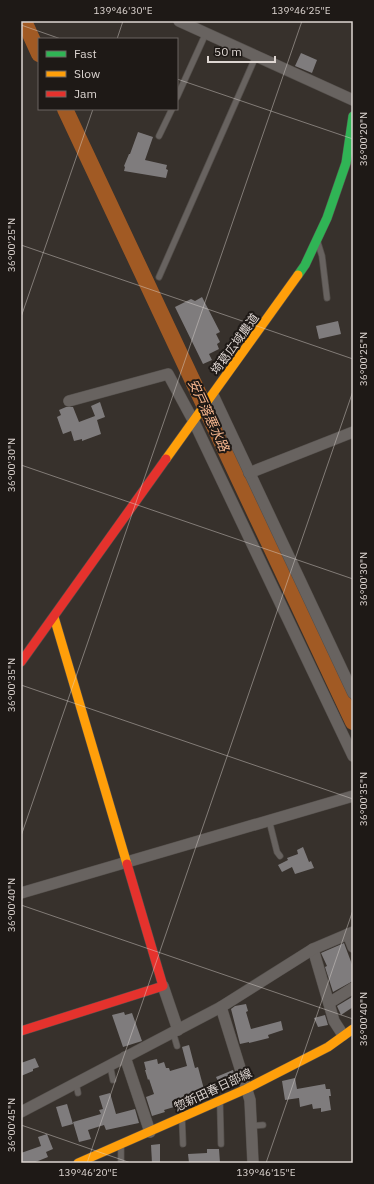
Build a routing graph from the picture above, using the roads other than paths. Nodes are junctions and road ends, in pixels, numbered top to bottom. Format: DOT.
graph roads {
  1 [pos="179,21"];
  2 [pos="206,33"];
  3 [pos="256,56"];
  4 [pos="178,95"];
  5 [pos="353,100"];
  6 [pos="172,110"];
  7 [pos="353,116"];
  8 [pos="159,136"];
  9 [pos="317,239"];
  10 [pos="158,277"];
  11 [pos="327,298"];
  12 [pos="211,397"];
  13 [pos="69,401"];
  14 [pos="195,420"];
  15 [pos="353,432"];
  16 [pos="249,473"];
  17 [pos="54,617"];
  18 [pos="21,662"];
  19 [pos="353,693"];
  20 [pos="353,756"];
  21 [pos="353,796"];
  22 [pos="269,820"];
  23 [pos="280,856"];
  24 [pos="127,861"];
  25 [pos="21,893"];
  26 [pos="350,933"];
  27 [pos="353,947"];
  28 [pos="313,949"];
  29 [pos="163,986"];
  30 [pos="353,988"];
  31 [pos="329,1003"];
  32 [pos="221,1007"];
  33 [pos="353,1029"];
  34 [pos="21,1031"];
  35 [pos="175,1031"];
  36 [pos="343,1035"];
  37 [pos="177,1046"];
  38 [pos="125,1057"];
  39 [pos="110,1065"];
  40 [pos="114,1080"];
  41 [pos="246,1089"];
  42 [pos="220,1101"];
  43 [pos="21,1112"];
  44 [pos="182,1118"];
  45 [pos="263,1125"];
  46 [pos="251,1126"];
  47 [pos="150,1132"];
  48 [pos="183,1144"];
  49 [pos="221,1144"];
  50 [pos="121,1145"];
  51 [pos="83,1162"];
  52 [pos="121,1163"];
  53 [pos="254,1163"];
  1 -- 2 [label="street"];
  2 -- 3 [label="street"];
  2 -- 4 [label="lane"];
  3 -- 5 [label="street"];
  3 -- 10 [label="lane"];
  6 -- 8 [label="lane"];
  7 -- 9 [label="street, 埼葛広域農道"];
  9 -- 11 [label="lane"];
  9 -- 12 [label="street, 埼葛広域農道"];
  12 -- 14 [label="street, 埼葛広域農道"];
  12 -- 16 [label="street"];
  13 -- 14 [label="street"];
  14 -- 17 [label="street, 埼葛広域農道"];
  14 -- 20 [label="street"];
  15 -- 16 [label="street"];
  16 -- 19 [label="street"];
  17 -- 18 [label="street, 埼葛広域農道"];
  17 -- 24 [label="street"];
  21 -- 22 [label="street"];
  22 -- 23 [label="lane"];
  22 -- 24 [label="street"];
  24 -- 25 [label="street"];
  24 -- 29 [label="street"];
  26 -- 27 [label="street"];
  26 -- 28 [label="street"];
  28 -- 31 [label="street"];
  28 -- 32 [label="street"];
  29 -- 34 [label="street"];
  29 -- 35 [label="street"];
  30 -- 31 [label="street"];
  31 -- 36 [label="street"];
  32 -- 35 [label="street"];
  32 -- 41 [label="street"];
  33 -- 36 [label="street, 惣新田春日部線"];
  35 -- 37 [label="lane"];
  35 -- 38 [label="street"];
  36 -- 41 [label="street, 惣新田春日部線"];
  38 -- 39 [label="street"];
  38 -- 47 [label="street"];
  39 -- 40 [label="lane"];
  39 -- 43 [label="street"];
  41 -- 42 [label="street, 惣新田春日部線"];
  41 -- 46 [label="street"];
  42 -- 44 [label="street, 惣新田春日部線"];
  42 -- 49 [label="lane"];
  44 -- 47 [label="street, 惣新田春日部線"];
  44 -- 48 [label="lane"];
  45 -- 46 [label="lane"];
  46 -- 53 [label="street"];
  47 -- 50 [label="street, 惣新田春日部線"];
  50 -- 51 [label="street, 惣新田春日部線"];
  50 -- 52 [label="lane"];
}
